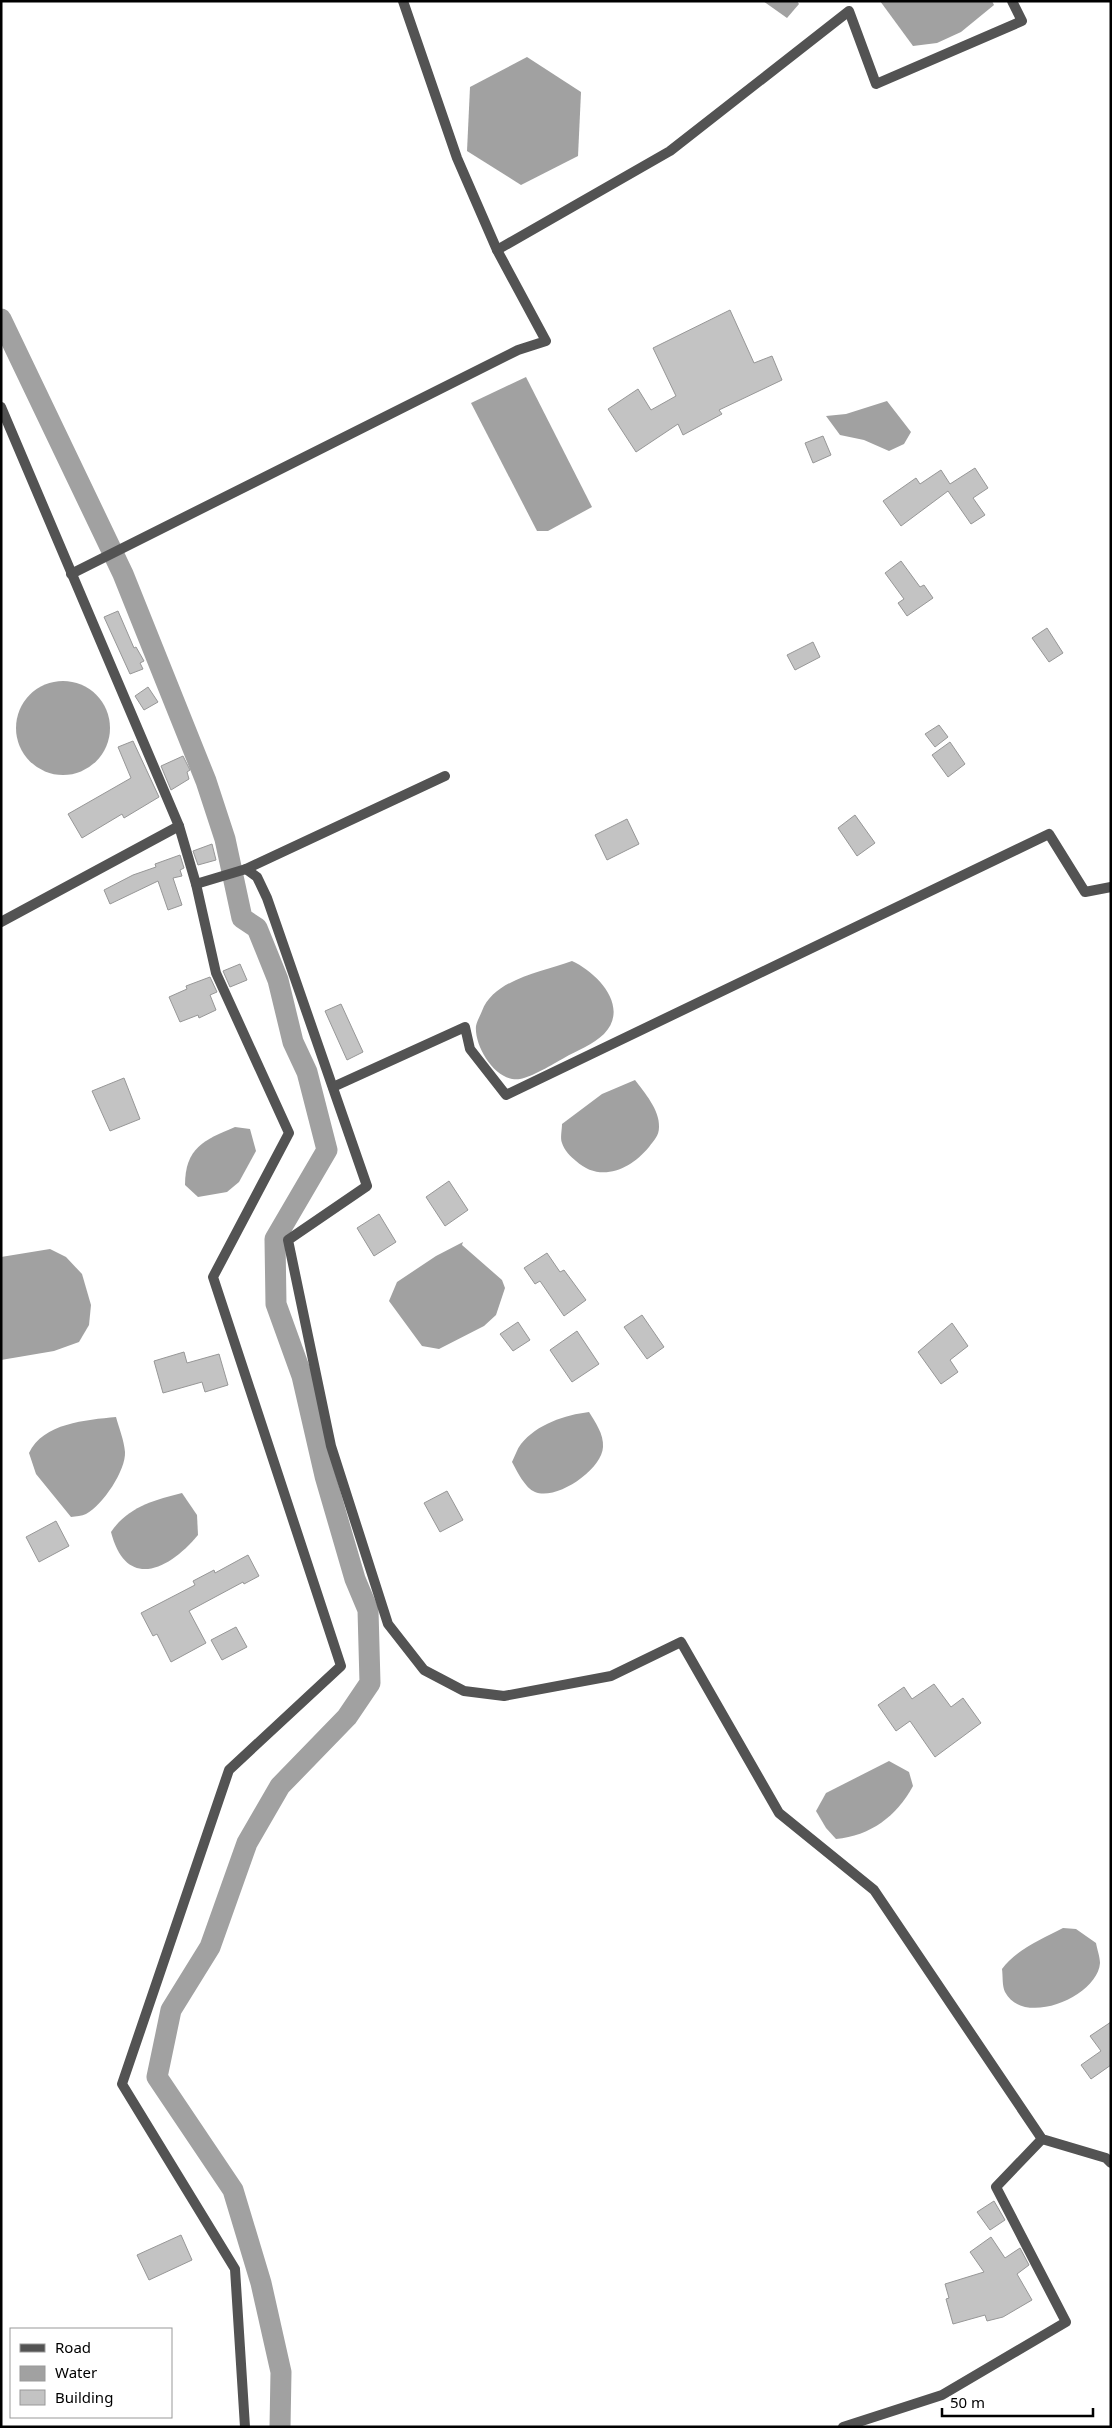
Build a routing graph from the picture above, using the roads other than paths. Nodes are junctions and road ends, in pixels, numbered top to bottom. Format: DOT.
graph roads {
  1 [pos="403,1"];
  2 [pos="1012,1"];
  3 [pos="497,250"];
  4 [pos="1,407"];
  5 [pos="71,574"];
  6 [pos="445,776"];
  7 [pos="179,826"];
  8 [pos="246,869"];
  9 [pos="199,883"];
  10 [pos="1111,886"];
  11 [pos="1,922"];
  12 [pos="334,1087"];
  13 [pos="1042,2139"];
  14 [pos="1111,2163"];
  15 [pos="245,2427"];
  16 [pos="843,2427"];
  1 -- 3 [label="street"];
  2 -- 3 [label="street"];
  3 -- 5 [label="street"];
  4 -- 5 [label="street"];
  5 -- 7 [label="street"];
  6 -- 8 [label="street"];
  7 -- 9 [label="street"];
  7 -- 11 [label="street"];
  8 -- 9 [label="street"];
  8 -- 12 [label="street"];
  9 -- 15 [label="street"];
  10 -- 12 [label="street"];
  12 -- 13 [label="street"];
  13 -- 14 [label="street"];
  13 -- 16 [label="street"];
}
